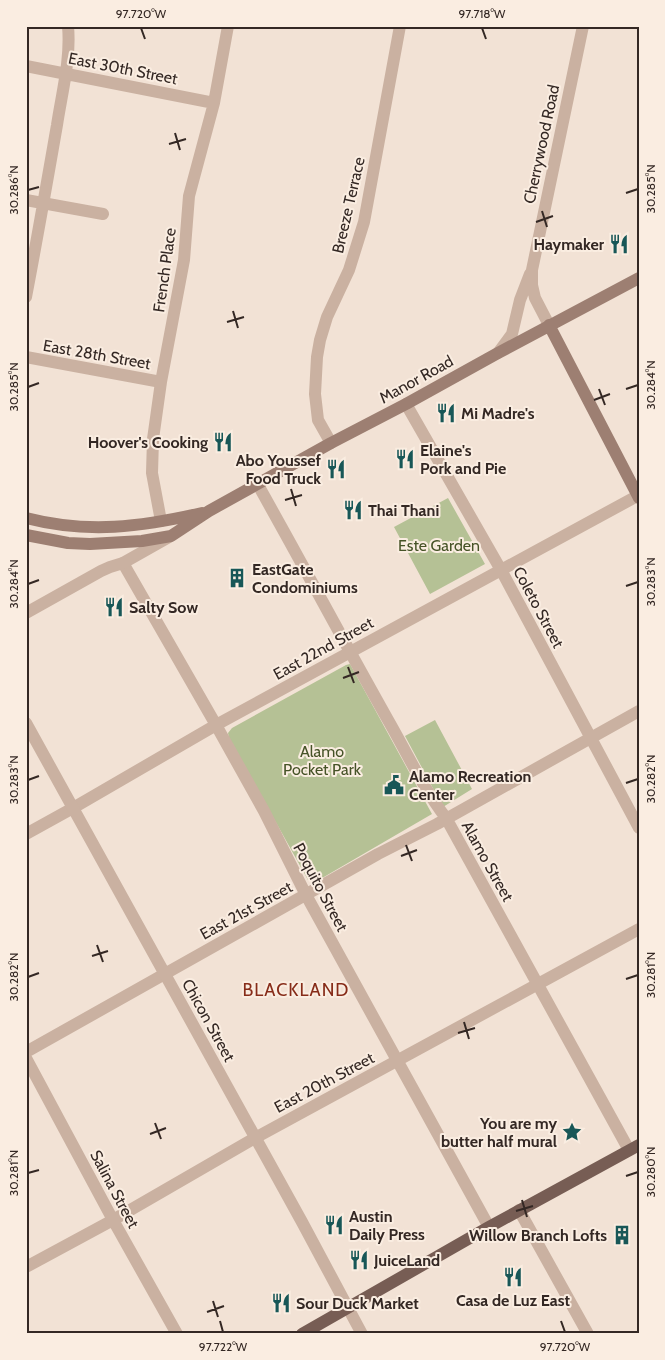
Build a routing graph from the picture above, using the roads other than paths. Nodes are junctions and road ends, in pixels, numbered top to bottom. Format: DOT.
graph roads {
  1 [pos="68,26"];
  2 [pos="228,26"];
  3 [pos="400,26"];
  4 [pos="583,26"];
  5 [pos="26,66"];
  6 [pos="66,74"];
  7 [pos="214,103"];
  8 [pos="26,200"];
  9 [pos="44,203"];
  10 [pos="103,214"];
  11 [pos="532,270"];
  12 [pos="639,278"];
  13 [pos="26,298"];
  14 [pos="548,326"];
  15 [pos="498,353"];
  16 [pos="26,357"];
  17 [pos="161,382"];
  18 [pos="406,404"];
  19 [pos="331,443"];
  20 [pos="258,485"];
  21 [pos="638,496"];
  22 [pos="209,511"];
  23 [pos="26,518"];
  24 [pos="160,521"];
  25 [pos="26,535"];
  26 [pos="171,536"];
  27 [pos="123,563"];
  28 [pos="501,570"];
  29 [pos="26,612"];
  30 [pos="349,652"];
  31 [pos="639,711"];
  32 [pos="26,723"];
  33 [pos="216,725"];
  34 [pos="590,737"];
  35 [pos="73,808"];
  36 [pos="446,818"];
  37 [pos="639,828"];
  38 [pos="26,834"];
  39 [pos="306,895"];
  40 [pos="639,929"];
  41 [pos="165,974"];
  42 [pos="537,984"];
  43 [pos="26,1052"];
  44 [pos="26,1058"];
  45 [pos="398,1061"];
  46 [pos="255,1138"];
  47 [pos="634,1147"];
  48 [pos="519,1210"];
  49 [pos="113,1220"];
  50 [pos="489,1228"];
  51 [pos="26,1267"];
  52 [pos="348,1308"];
  53 [pos="177,1334"];
  54 [pos="302,1334"];
  55 [pos="362,1334"];
  56 [pos="588,1334"];
  1 -- 6 [label="street"];
  2 -- 7 [label="street, French Place"];
  3 -- 19 [label="street, Breeze Terrace"];
  4 -- 11 [label="street, Cherrywood Road"];
  5 -- 6 [label="street, East 30th Street"];
  6 -- 7 [label="street, East 30th Street"];
  6 -- 9 [label="street"];
  7 -- 17 [label="street, French Place"];
  8 -- 9 [label="street"];
  9 -- 10 [label="street"];
  9 -- 13 [label="street"];
  11 -- 14 [label="street, Cherrywood Road"];
  11 -- 15 [label="street"];
  12 -- 14 [label="main road, Manor Road"];
  14 -- 15 [label="main road, Manor Road"];
  14 -- 21 [label="main road"];
  15 -- 18 [label="main road, Manor Road"];
  16 -- 17 [label="street, East 28th Street"];
  17 -- 24 [label="street, French Place"];
  18 -- 19 [label="main road, Manor Road"];
  18 -- 28 [label="street, Coleto Street"];
  19 -- 20 [label="main road, Manor Road"];
  20 -- 22 [label="main road, Manor Road"];
  20 -- 30 [label="street, Alamo Street"];
  21 -- 28 [label="street, East 22nd Street"];
  22 -- 24 [label="main road"];
  22 -- 26 [label="main road"];
  23 -- 24 [label="main road"];
  25 -- 26 [label="main road"];
  26 -- 27 [label="street"];
  27 -- 29 [label="street"];
  27 -- 33 [label="street, Poquito Street"];
  28 -- 30 [label="street, East 22nd Street"];
  28 -- 34 [label="street, Coleto Street"];
  30 -- 33 [label="street, East 22nd Street"];
  30 -- 36 [label="street, Alamo Street"];
  31 -- 34 [label="street, East 21st Street"];
  32 -- 35 [label="street, Chicon Street"];
  33 -- 35 [label="street, East 22nd Street"];
  33 -- 39 [label="street, Poquito Street"];
  34 -- 36 [label="street, East 21st Street"];
  34 -- 37 [label="street, Coleto Street"];
  35 -- 38 [label="street, East 22nd Street"];
  35 -- 41 [label="street, Chicon Street"];
  36 -- 39 [label="street, East 21st Street"];
  36 -- 42 [label="street, Alamo Street"];
  39 -- 41 [label="street, East 21st Street"];
  39 -- 45 [label="street, Poquito Street"];
  40 -- 42 [label="street, East 20th Street"];
  41 -- 43 [label="street, East 21st Street"];
  41 -- 46 [label="street, Chicon Street"];
  42 -- 45 [label="street, East 20th Street"];
  42 -- 47 [label="street, Alamo Street"];
  44 -- 49 [label="street, Salina Street"];
  45 -- 46 [label="street, East 20th Street"];
  45 -- 50 [label="street, Poquito Street"];
  46 -- 49 [label="street, East 20th Street"];
  46 -- 52 [label="street, Chicon Street"];
  47 -- 48 [label="main road"];
  48 -- 50 [label="main road"];
  48 -- 56 [label="street"];
  49 -- 51 [label="street, East 20th Street"];
  49 -- 53 [label="street, Salina Street"];
  50 -- 52 [label="main road"];
  52 -- 54 [label="main road"];
  52 -- 55 [label="street, Chicon Street"];
}
